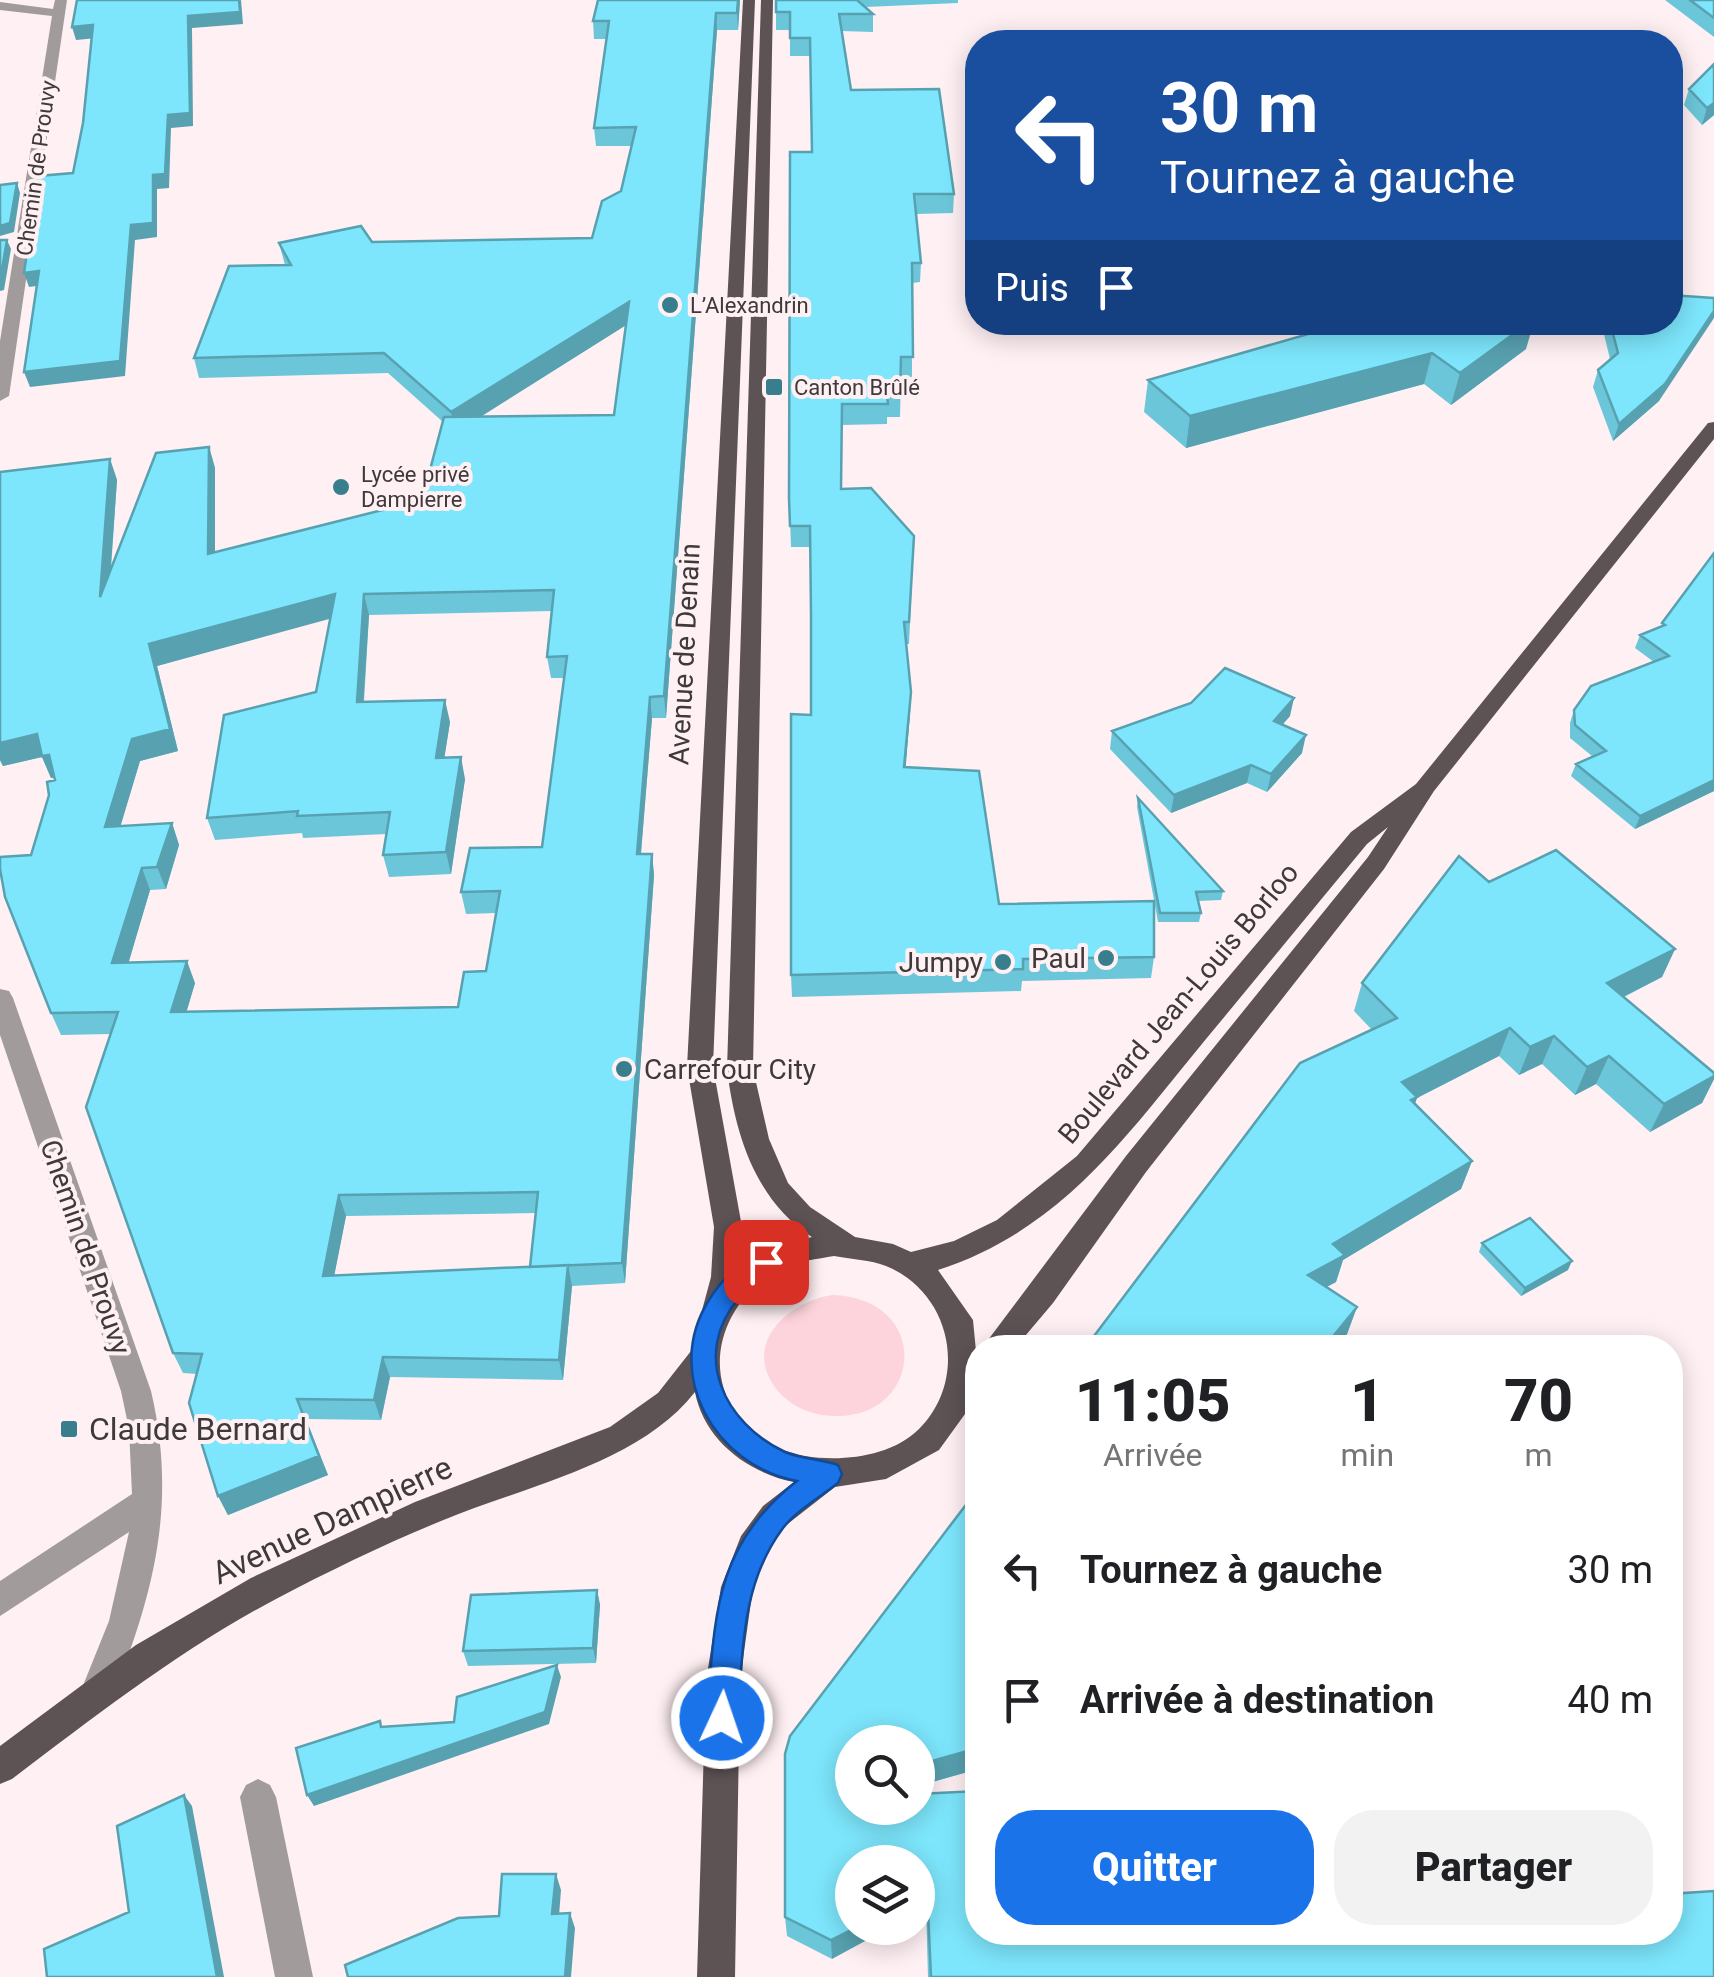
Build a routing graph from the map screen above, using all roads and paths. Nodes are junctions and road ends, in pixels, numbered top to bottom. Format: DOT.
graph roads {
  1 [pos="14,0"];
  2 [pos="749,0"];
  3 [pos="767,0"];
  4 [pos="0,5"];
  5 [pos="60,7"];
  6 [pos="25,240"];
  7 [pos="0,242"];
  8 [pos="6,325"];
  9 [pos="0,396"];
  10 [pos="1714,427"];
  11 [pos="1426,786"];
  12 [pos="0,998"];
  13 [pos="845,1244"];
  14 [pos="911,1264"];
  15 [pos="717,1308"];
  16 [pos="1008,1335"];
  17 [pos="965,1343"];
  18 [pos="702,1360"];
  19 [pos="965,1372"];
  20 [pos="965,1393"];
  21 [pos="956,1406"];
  22 [pos="828,1474"];
  23 [pos="148,1501"];
  24 [pos="0,1600"];
  25 [pos="96,1693"];
  26 [pos="0,1767"];
  27 [pos="258,1797"];
  28 [pos="294,1977"];
  29 [pos="716,1977"];
  1 -- 4 [label="street"];
  2 -- 15 [label="main road, Avenue de Denain"];
  3 -- 13 [label="main road"];
  4 -- 5 [label="street"];
  5 -- 6 [label="street, Chemin de Prouvy"];
  6 -- 7 [label="street"];
  6 -- 8 [label="street, Chemin de Prouvy"];
  8 -- 9 [label="street, Chemin de Prouvy"];
  10 -- 11 [label="main road, Boulevard Jean-Louis Borloo"];
  11 -- 14 [label="main road, Boulevard Jean-Louis Borloo"];
  11 -- 16 [label="main road, Boulevard Jean-Louis Borloo"];
  12 -- 23 [label="street, Chemin de Prouvy"];
  13 -- 14 [label="main road"];
  13 -- 15 [label="main road"];
  14 -- 17 [label="main road"];
  15 -- 18 [label="main road"];
  18 -- 22 [label="main road"];
  18 -- 25 [label="main road, Avenue Dampierre"];
  19 -- 21 [label="main road"];
  20 -- 21 [label="main road"];
  21 -- 22 [label="main road"];
  22 -- 29 [label="main road"];
  23 -- 24 [label="street"];
  23 -- 25 [label="street, Chemin de Prouvy"];
  25 -- 26 [label="main road, Avenue Dampierre"];
  27 -- 28 [label="street"];
}
